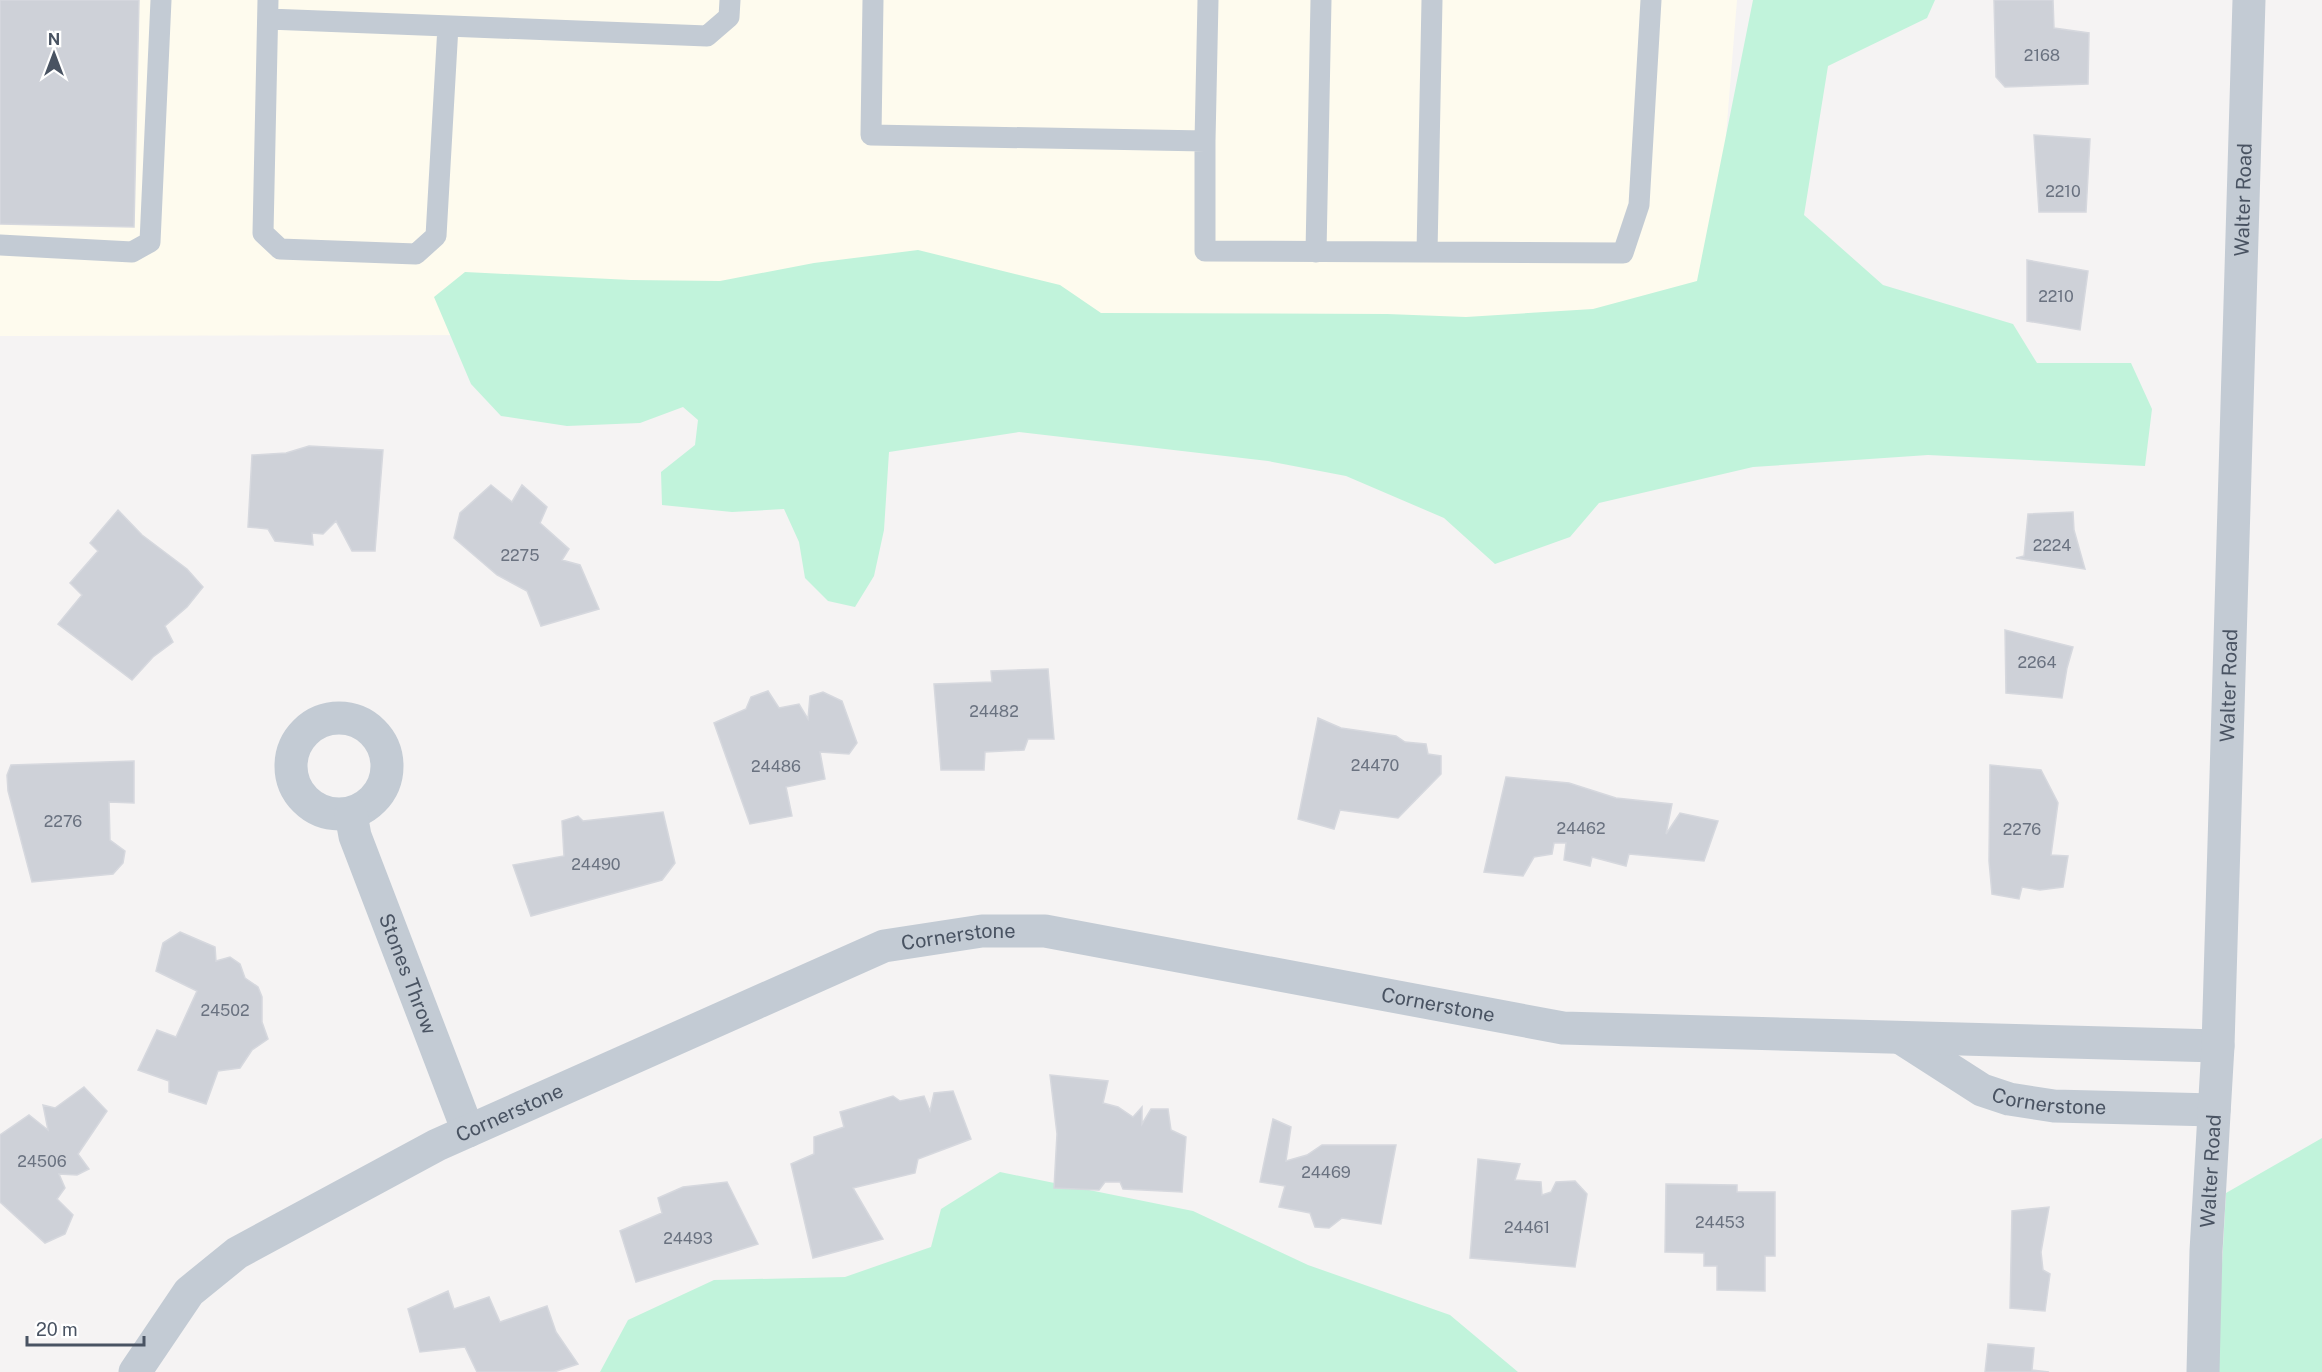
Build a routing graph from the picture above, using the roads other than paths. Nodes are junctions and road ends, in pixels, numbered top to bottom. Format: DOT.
graph roads {
  1 [pos="161,0"];
  2 [pos="730,0"];
  3 [pos="873,0"];
  4 [pos="1208,0"];
  5 [pos="1321,0"];
  6 [pos="1432,0"];
  7 [pos="1651,0"];
  8 [pos="2249,0"];
  9 [pos="268,10"];
  10 [pos="448,26"];
  11 [pos="1205,141"];
  12 [pos="0,245"];
  13 [pos="1316,252"];
  14 [pos="1426,252"];
  15 [pos="351,814"];
  16 [pos="1899,1037"];
  17 [pos="2218,1046"];
  18 [pos="2214,1110"];
  19 [pos="468,1131"];
  20 [pos="135,1372"];
  21 [pos="2204,1372"];
  1 -- 12 [label="lane"];
  2 -- 10 [label="lane"];
  3 -- 11 [label="lane"];
  4 -- 11 [label="lane"];
  5 -- 13 [label="lane"];
  6 -- 14 [label="lane"];
  7 -- 14 [label="lane"];
  8 -- 17 [label="street, Walter Road"];
  9 -- 10 [label="lane"];
  9 -- 10 [label="lane"];
  11 -- 13 [label="lane"];
  13 -- 14 [label="lane"];
  15 -- 19 [label="street, Stones Throw"];
  16 -- 17 [label="street, Cornerstone"];
  16 -- 18 [label="street, Cornerstone"];
  16 -- 19 [label="street, Cornerstone"];
  17 -- 18 [label="street, Walter Road"];
  18 -- 21 [label="street, Walter Road"];
  19 -- 20 [label="street, Cornerstone"];
}
